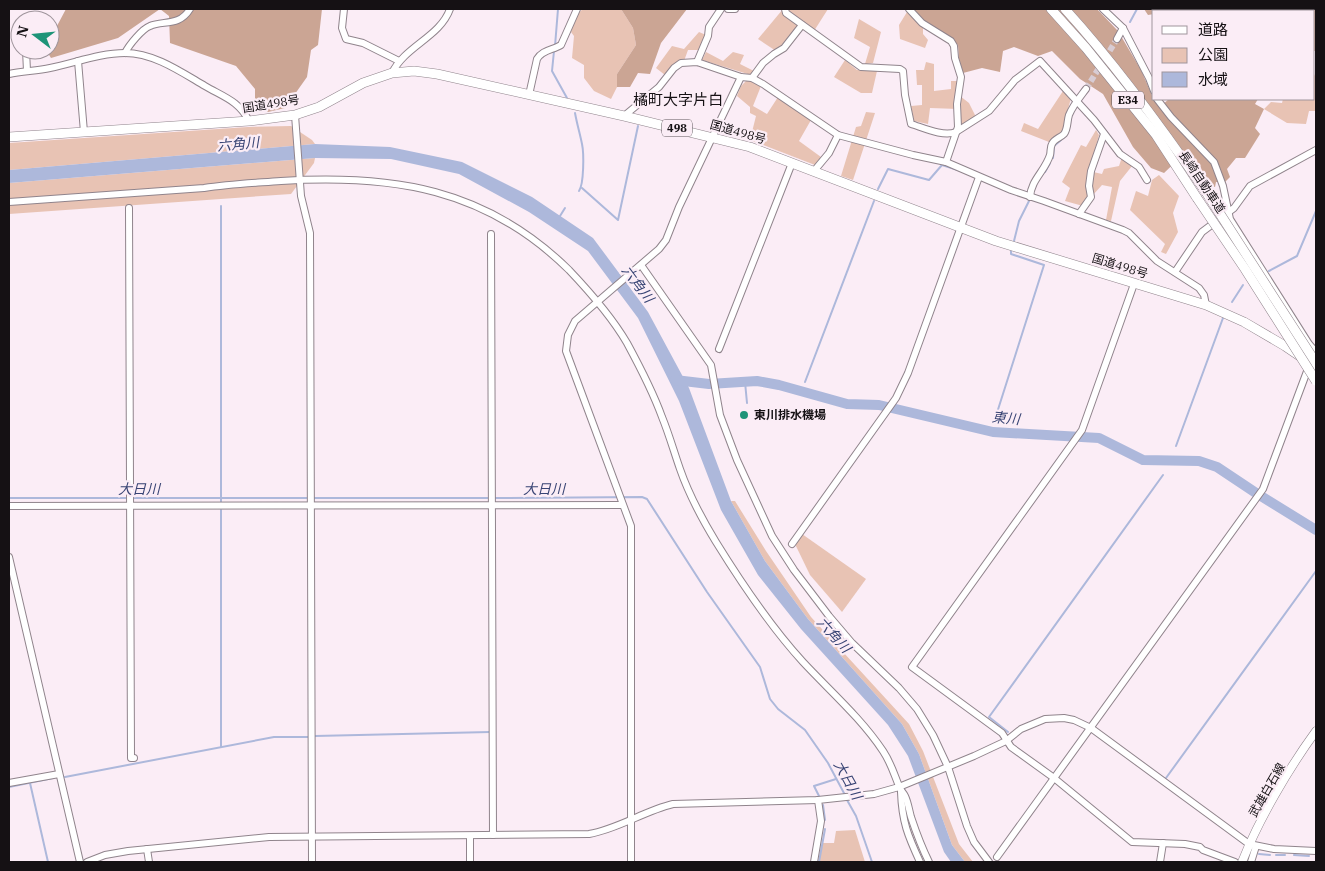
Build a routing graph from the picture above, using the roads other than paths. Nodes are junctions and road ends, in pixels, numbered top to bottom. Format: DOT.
graph roads {
  1 [pos="190,9"];
  2 [pos="344,9"];
  3 [pos="450,9"];
  4 [pos="577,9"];
  5 [pos="720,9"];
  6 [pos="728,9"];
  7 [pos="735,9"];
  8 [pos="785,9"];
  9 [pos="909,9"];
  10 [pos="1051,9"];
  11 [pos="1064,9"];
  12 [pos="1103,9"];
  13 [pos="802,25"];
  14 [pos="1123,28"];
  15 [pos="1116,39"];
  16 [pos="125,53"];
  17 [pos="26,60"];
  18 [pos="78,61"];
  19 [pos="399,61"];
  20 [pos="697,62"];
  21 [pos="27,71"];
  22 [pos="392,73"];
  23 [pos="9,74"];
  24 [pos="741,77"];
  25 [pos="752,78"];
  26 [pos="1152,86"];
  27 [pos="1086,89"];
  28 [pos="529,95"];
  29 [pos="1158,100"];
  30 [pos="1076,101"];
  31 [pos="295,115"];
  32 [pos="624,116"];
  33 [pos="249,121"];
  34 [pos="84,132"];
  35 [pos="956,132"];
  36 [pos="838,134"];
  37 [pos="1104,134"];
  38 [pos="9,137"];
  39 [pos="713,137"];
  40 [pos="1316,150"];
  41 [pos="946,162"];
  42 [pos="792,163"];
  43 [pos="814,171"];
  44 [pos="980,177"];
  45 [pos="300,179"];
  46 [pos="1147,180"];
  47 [pos="1030,197"];
  48 [pos="9,202"];
  49 [pos="129,208"];
  50 [pos="1228,212"];
  51 [pos="1079,214"];
  52 [pos="960,228"];
  53 [pos="491,234"];
  54 [pos="640,266"];
  55 [pos="1175,272"];
  56 [pos="1134,284"];
  57 [pos="598,301"];
  58 [pos="1206,305"];
  59 [pos="719,349"];
  60 [pos="1316,352"];
  61 [pos="1314,364"];
  62 [pos="1316,381"];
  63 [pos="311,505"];
  64 [pos="491,505"];
  65 [pos="622,505"];
  66 [pos="9,506"];
  67 [pos="130,506"];
  68 [pos="792,544"];
  69 [pos="9,557"];
  70 [pos="1090,728"];
  71 [pos="1316,731"];
  72 [pos="1006,740"];
  73 [pos="134,758"];
  74 [pos="946,768"];
  75 [pos="59,774"];
  76 [pos="1054,778"];
  77 [pos="9,783"];
  78 [pos="901,787"];
  79 [pos="818,800"];
  80 [pos="630,819"];
  81 [pos="492,835"];
  82 [pos="312,836"];
  83 [pos="470,836"];
  84 [pos="1163,843"];
  85 [pos="1252,845"];
  86 [pos="147,849"];
  87 [pos="1316,851"];
  88 [pos="997,857"];
  89 [pos="80,862"];
  90 [pos="87,862"];
  91 [pos="149,862"];
  92 [pos="312,862"];
  93 [pos="470,862"];
  94 [pos="631,862"];
  95 [pos="814,862"];
  96 [pos="920,862"];
  97 [pos="929,862"];
  98 [pos="989,862"];
  99 [pos="1160,862"];
  100 [pos="1235,862"];
  101 [pos="1242,862"];
  102 [pos="1251,862"];
  1 -- 16 [label="street"];
  2 -- 19 [label="street"];
  3 -- 19 [label="street"];
  4 -- 28 [label="street"];
  5 -- 20 [label="street"];
  6 -- 7 [label="street"];
  8 -- 13 [label="street"];
  9 -- 35 [label="street"];
  10 -- 62 [label="highway, 長崎自動車道 / E34, bridge"];
  11 -- 61 [label="highway, 長崎自動車道 / E34, bridge"];
  12 -- 14 [label="street"];
  13 -- 25 [label="street"];
  13 -- 35 [label="street"];
  14 -- 15 [label="street"];
  14 -- 26 [label="street"];
  16 -- 18 [label="street"];
  16 -- 33 [label="street"];
  17 -- 21 [label="street"];
  18 -- 21 [label="street"];
  18 -- 34 [label="street"];
  19 -- 22 [label="street"];
  20 -- 24 [label="street"];
  20 -- 32 [label="street"];
  21 -- 23 [label="street"];
  22 -- 28 [label="highway, 国道498号 / 498"];
  22 -- 31 [label="highway, 国道498号 / 498"];
  24 -- 25 [label="street"];
  24 -- 39 [label="street"];
  25 -- 36 [label="street"];
  27 -- 30 [label="street"];
  28 -- 32 [label="highway, 国道498号 / 498"];
  29 -- 50 [label="street"];
  30 -- 35 [label="street"];
  30 -- 37 [label="street"];
  30 -- 47 [label="street"];
  31 -- 33 [label="highway, 国道498号 / 498"];
  31 -- 45 [label="street"];
  32 -- 39 [label="highway, 国道498号 / 498"];
  33 -- 34 [label="highway, 国道498号 / 498"];
  34 -- 38 [label="highway, 国道498号 / 498"];
  35 -- 41 [label="street"];
  36 -- 41 [label="street"];
  36 -- 43 [label="street"];
  37 -- 46 [label="street"];
  37 -- 51 [label="street"];
  39 -- 42 [label="highway, 国道498号 / 498"];
  39 -- 54 [label="street"];
  40 -- 50 [label="street"];
  41 -- 44 [label="street"];
  42 -- 43 [label="highway, 国道498号 / 498"];
  42 -- 59 [label="street"];
  43 -- 52 [label="highway, 国道498号 / 498"];
  44 -- 47 [label="street"];
  44 -- 52 [label="street"];
  45 -- 48 [label="street"];
  45 -- 57 [label="street"];
  45 -- 63 [label="street"];
  47 -- 51 [label="street"];
  49 -- 67 [label="street"];
  50 -- 55 [label="street"];
  50 -- 60 [label="street"];
  51 -- 55 [label="street"];
  52 -- 56 [label="highway, 国道498号 / 498"];
  52 -- 68 [label="street"];
  53 -- 64 [label="street"];
  54 -- 57 [label="street"];
  54 -- 74 [label="street"];
  55 -- 58 [label="street"];
  56 -- 58 [label="highway, 国道498号 / 498"];
  56 -- 72 [label="street"];
  57 -- 65 [label="street"];
  57 -- 78 [label="street"];
  58 -- 61 [label="highway, 国道498号 / 498"];
  61 -- 70 [label="street"];
  63 -- 64 [label="street"];
  63 -- 67 [label="street"];
  63 -- 82 [label="street"];
  64 -- 65 [label="street"];
  64 -- 81 [label="street"];
  65 -- 80 [label="street"];
  66 -- 67 [label="street"];
  67 -- 73 [label="street"];
  69 -- 75 [label="street"];
  70 -- 72 [label="street"];
  70 -- 76 [label="street"];
  70 -- 85 [label="street"];
  71 -- 85 [label="main road, 武雄白石線"];
  72 -- 74 [label="street"];
  72 -- 76 [label="street"];
  74 -- 78 [label="street"];
  74 -- 98 [label="street"];
  75 -- 77 [label="street"];
  75 -- 89 [label="street"];
  76 -- 84 [label="street"];
  76 -- 88 [label="street"];
  78 -- 79 [label="street"];
  78 -- 96 [label="street"];
  78 -- 97 [label="street"];
  79 -- 80 [label="street"];
  79 -- 95 [label="street"];
  80 -- 81 [label="street"];
  80 -- 94 [label="street"];
  81 -- 83 [label="street"];
  82 -- 83 [label="street"];
  82 -- 86 [label="street"];
  82 -- 92 [label="street"];
  83 -- 93 [label="street"];
  84 -- 99 [label="street"];
  84 -- 100 [label="street"];
  85 -- 87 [label="street"];
  85 -- 101 [label="main road, 武雄白石線"];
  85 -- 102 [label="street"];
  86 -- 90 [label="street"];
  86 -- 91 [label="street"];
}
